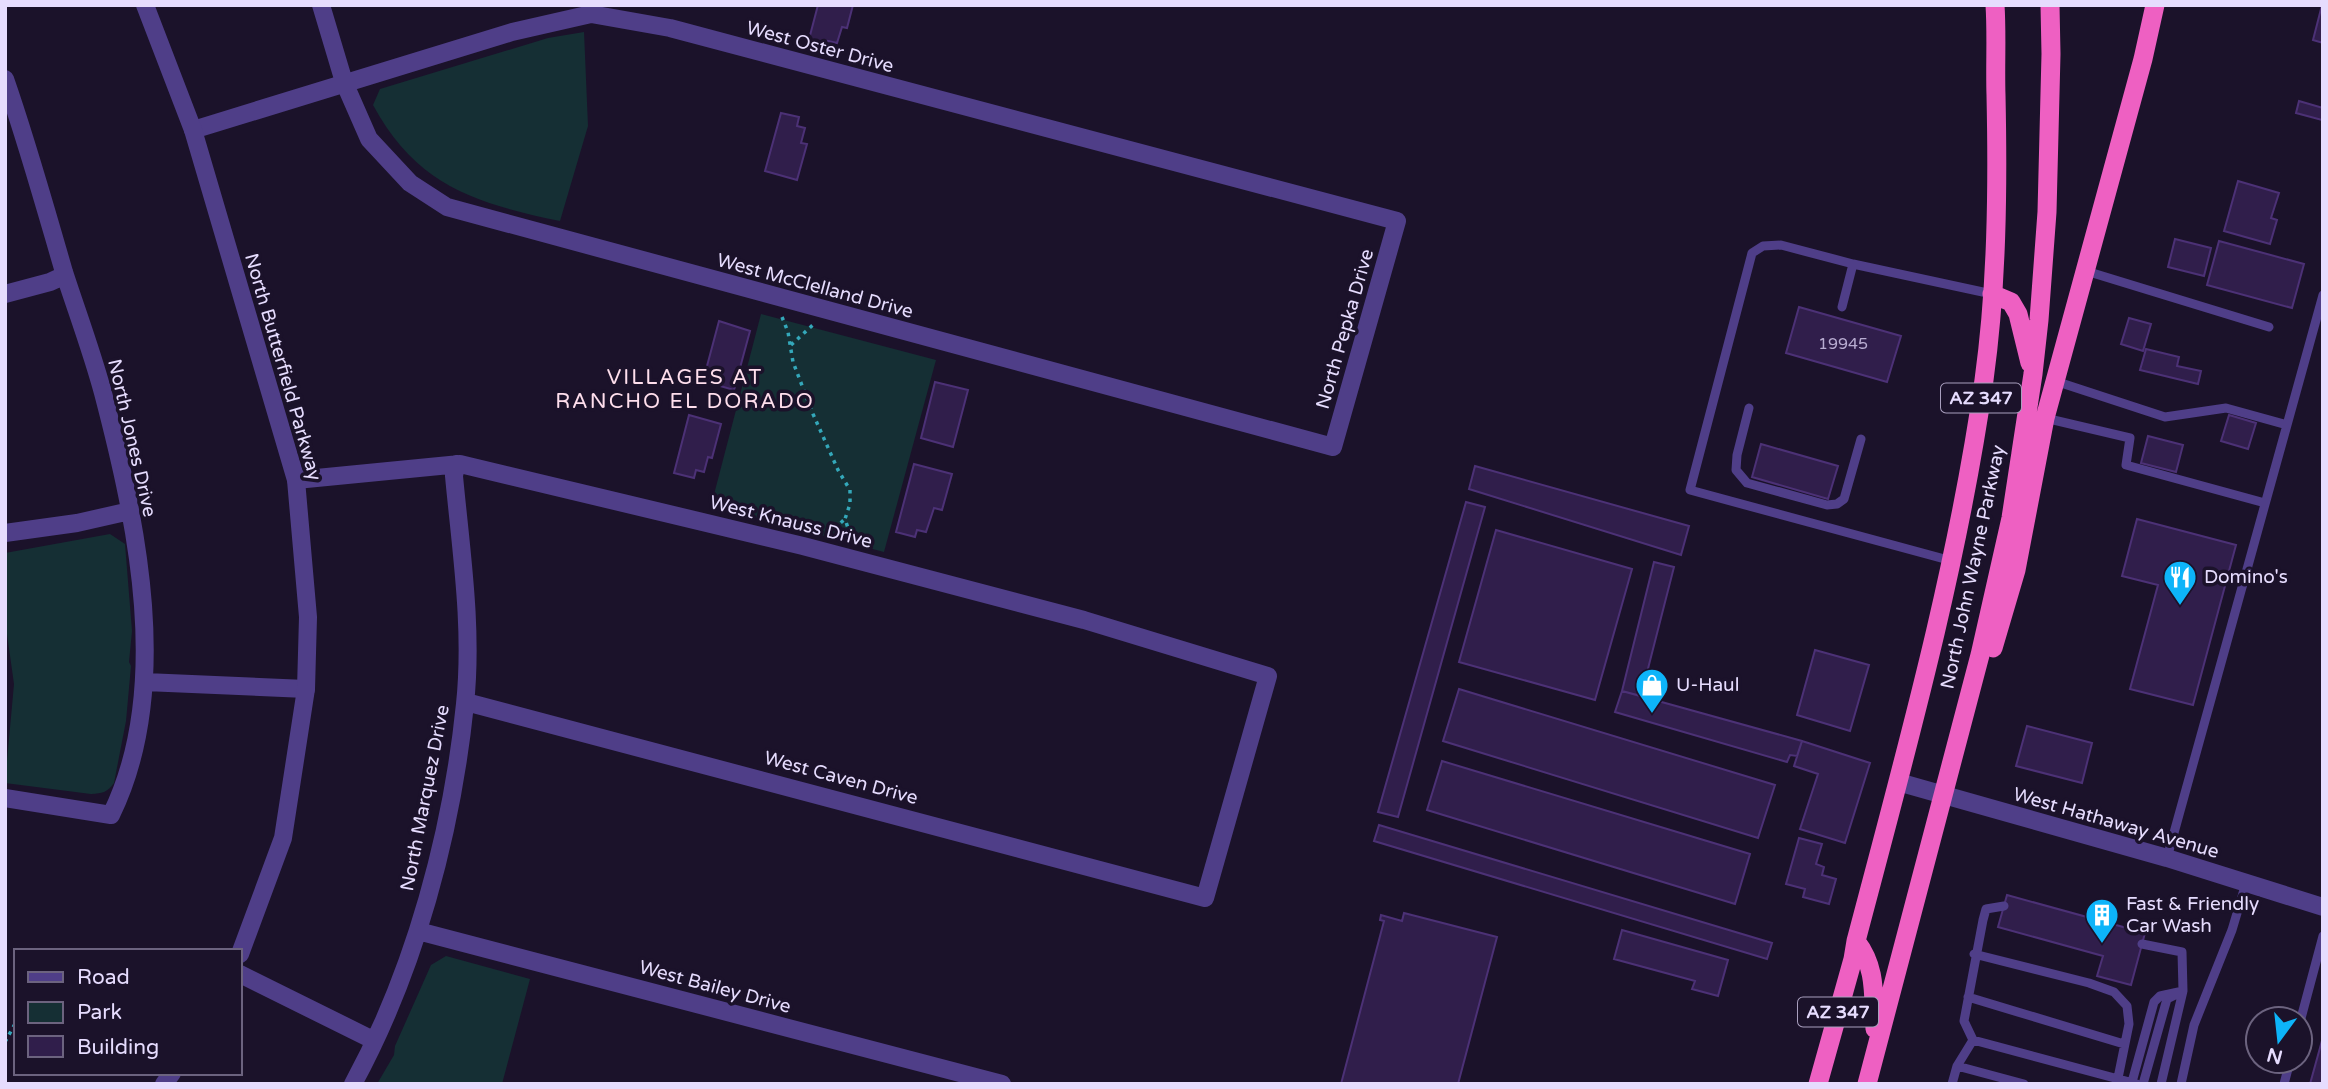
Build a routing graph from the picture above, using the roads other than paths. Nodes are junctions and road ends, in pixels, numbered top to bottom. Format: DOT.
graph roads {
  1 [pos="145,5"];
  2 [pos="321,5"];
  3 [pos="1995,5"];
  4 [pos="2050,5"];
  5 [pos="2155,5"];
  6 [pos="5,79"];
  7 [pos="344,82"];
  8 [pos="193,130"];
  9 [pos="1397,221"];
  10 [pos="1853,264"];
  11 [pos="2085,271"];
  12 [pos="65,275"];
  13 [pos="5,294"];
  14 [pos="1992,294"];
  15 [pos="2323,295"];
  16 [pos="1842,307"];
  17 [pos="2269,327"];
  18 [pos="2033,374"];
  19 [pos="2055,381"];
  20 [pos="1749,408"];
  21 [pos="2045,418"];
  22 [pos="2287,425"];
  23 [pos="1861,439"];
  24 [pos="1333,447"];
  25 [pos="456,464"];
  26 [pos="296,480"];
  27 [pos="2265,503"];
  28 [pos="130,510"];
  29 [pos="5,533"];
  30 [pos="1952,561"];
  31 [pos="145,682"];
  32 [pos="1972,685"];
  33 [pos="306,689"];
  34 [pos="466,702"];
  35 [pos="1898,782"];
  36 [pos="1944,796"];
  37 [pos="5,799"];
  38 [pos="2166,858"];
  39 [pos="2246,882"];
  40 [pos="1205,898"];
  41 [pos="2004,906"];
  42 [pos="2323,907"];
  43 [pos="418,932"];
  44 [pos="2323,936"];
  45 [pos="1856,940"];
  46 [pos="2142,944"];
  47 [pos="242,949"];
  48 [pos="1974,954"];
  49 [pos="242,975"];
  50 [pos="2311,980"];
  51 [pos="2323,984"];
  52 [pos="2183,991"];
  53 [pos="1968,997"];
  54 [pos="2304,1005"];
  55 [pos="373,1040"];
  56 [pos="1973,1040"];
  57 [pos="2124,1044"];
  58 [pos="1876,1050"];
  59 [pos="1957,1066"];
  60 [pos="2118,1078"];
  61 [pos="2134,1083"];
  62 [pos="353,1084"];
  63 [pos="1002,1084"];
  64 [pos="1818,1084"];
  65 [pos="1867,1084"];
  66 [pos="1952,1084"];
  67 [pos="2024,1084"];
  68 [pos="2143,1084"];
  69 [pos="2161,1084"];
  70 [pos="2181,1084"];
  1 -- 8 [label="street, North Butterfield Parkway"];
  2 -- 7 [label="street, West McClelland Drive"];
  3 -- 14 [label="highway, North John Wayne Parkway / AZ 347"];
  4 -- 18 [label="highway, North John Wayne Parkway / AZ 347"];
  5 -- 11 [label="highway"];
  6 -- 12 [label="street, North Jones Drive"];
  7 -- 8 [label="street, West Oster Drive"];
  7 -- 9 [label="street, West Oster Drive"];
  7 -- 24 [label="street, West McClelland Drive"];
  8 -- 26 [label="street, North Butterfield Parkway"];
  9 -- 24 [label="street, North Pepka Drive"];
  10 -- 14 [label="lane"];
  10 -- 16 [label="lane"];
  10 -- 30 [label="lane"];
  11 -- 17 [label="lane"];
  11 -- 19 [label="highway"];
  12 -- 13 [label="street"];
  12 -- 28 [label="street, North Jones Drive"];
  14 -- 18 [label="highway"];
  14 -- 30 [label="highway, North John Wayne Parkway / AZ 347"];
  15 -- 22 [label="lane"];
  18 -- 32 [label="highway, North John Wayne Parkway / AZ 347"];
  19 -- 21 [label="highway"];
  19 -- 22 [label="lane"];
  20 -- 23 [label="lane"];
  21 -- 27 [label="lane"];
  21 -- 32 [label="highway"];
  22 -- 27 [label="lane"];
  25 -- 26 [label="street, West Knauss Drive"];
  25 -- 34 [label="street, North Marquez Drive"];
  25 -- 40 [label="street, West Knauss Drive"];
  26 -- 33 [label="street, North Butterfield Parkway"];
  27 -- 38 [label="lane"];
  28 -- 29 [label="street"];
  28 -- 31 [label="street, North Jones Drive"];
  30 -- 35 [label="highway, North John Wayne Parkway / AZ 347"];
  31 -- 33 [label="street"];
  31 -- 37 [label="street, North Jones Drive"];
  32 -- 36 [label="highway, North John Wayne Parkway / AZ 347"];
  33 -- 47 [label="street, North Butterfield Parkway"];
  34 -- 40 [label="street, West Caven Drive"];
  34 -- 43 [label="street, North Marquez Drive"];
  35 -- 36 [label="street, West Hathaway Avenue"];
  35 -- 45 [label="highway, North John Wayne Parkway / AZ 347"];
  36 -- 38 [label="street, West Hathaway Avenue"];
  36 -- 58 [label="highway, North John Wayne Parkway / AZ 347"];
  38 -- 39 [label="street, West Hathaway Avenue"];
  39 -- 42 [label="street, West Hathaway Avenue"];
  39 -- 70 [label="lane"];
  41 -- 48 [label="lane"];
  43 -- 55 [label="street, North Marquez Drive"];
  43 -- 63 [label="street, West Bailey Drive"];
  44 -- 50 [label="lane"];
  45 -- 58 [label="highway"];
  45 -- 64 [label="highway, North John Wayne Parkway / AZ 347"];
  46 -- 52 [label="lane"];
  48 -- 53 [label="lane"];
  48 -- 57 [label="lane"];
  49 -- 55 [label="street"];
  50 -- 51 [label="lane"];
  50 -- 54 [label="lane"];
  52 -- 61 [label="lane"];
  52 -- 68 [label="lane"];
  52 -- 69 [label="lane"];
  53 -- 56 [label="lane"];
  53 -- 57 [label="lane"];
  55 -- 62 [label="street, North Marquez Drive"];
  56 -- 59 [label="lane"];
  56 -- 60 [label="lane"];
  57 -- 60 [label="lane"];
  58 -- 65 [label="highway, North John Wayne Parkway / AZ 347"];
  59 -- 66 [label="lane"];
  59 -- 67 [label="lane"];
  60 -- 61 [label="lane"];
}
